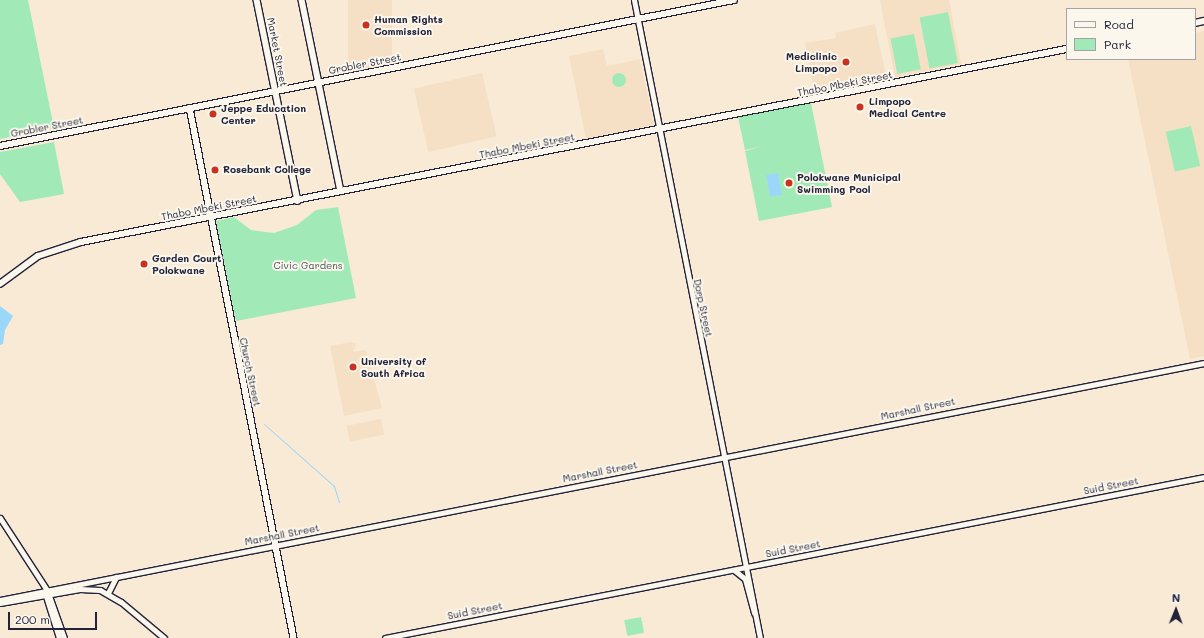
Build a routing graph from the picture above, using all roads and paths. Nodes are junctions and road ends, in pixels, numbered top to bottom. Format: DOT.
graph roads {
  1 [pos="257,0"];
  2 [pos="302,0"];
  3 [pos="634,0"];
  4 [pos="734,0"];
  5 [pos="638,19"];
  6 [pos="1066,49"];
  7 [pos="319,82"];
  8 [pos="276,91"];
  9 [pos="190,108"];
  10 [pos="659,130"];
  11 [pos="0,146"];
  12 [pos="341,191"];
  13 [pos="298,201"];
  14 [pos="210,217"];
  15 [pos="0,284"];
  16 [pos="1204,363"];
  17 [pos="723,458"];
  18 [pos="1204,476"];
  19 [pos="0,518"];
  20 [pos="276,546"];
  21 [pos="747,568"];
  22 [pos="734,570"];
  23 [pos="116,577"];
  24 [pos="46,591"];
  25 [pos="108,593"];
  26 [pos="0,600"];
  27 [pos="0,604"];
  28 [pos="756,619"];
  29 [pos="56,621"];
  30 [pos="387,637"];
  31 [pos="59,638"];
  32 [pos="64,638"];
  33 [pos="164,638"];
  34 [pos="294,638"];
  35 [pos="760,638"];
  1 -- 8 [label="main road, Market Street"];
  2 -- 7 [label="main road"];
  3 -- 5 [label="street, Dorp Street"];
  4 -- 5 [label="main road, Grobler Street"];
  5 -- 7 [label="main road, Grobler Street"];
  5 -- 10 [label="street, Dorp Street"];
  6 -- 10 [label="main road, Thabo Mbeki Street"];
  7 -- 8 [label="main road, Grobler Street"];
  7 -- 12 [label="main road"];
  8 -- 9 [label="main road, Grobler Street"];
  8 -- 13 [label="main road, Market Street"];
  9 -- 11 [label="main road, Grobler Street"];
  9 -- 14 [label="main road, Church Street"];
  10 -- 12 [label="main road, Thabo Mbeki Street"];
  10 -- 17 [label="street, Dorp Street"];
  12 -- 13 [label="main road, Thabo Mbeki Street"];
  13 -- 14 [label="main road, Thabo Mbeki Street"];
  14 -- 15 [label="main road, Thabo Mbeki Street"];
  14 -- 20 [label="main road, Church Street"];
  16 -- 17 [label="street, Marshall Street"];
  17 -- 20 [label="street, Marshall Street"];
  17 -- 21 [label="street, Dorp Street"];
  18 -- 21 [label="street, Suid Street"];
  19 -- 24 [label="street"];
  20 -- 23 [label="street, Marshall Street"];
  20 -- 34 [label="main road, Church Street"];
  21 -- 22 [label="street, Suid Street"];
  21 -- 28 [label="street, Dorp Street"];
  22 -- 28 [label="street, Dorp Street"];
  22 -- 30 [label="street, Suid Street"];
  23 -- 24 [label="street, Marshall Street"];
  23 -- 25 [label="street"];
  24 -- 25 [label="street"];
  24 -- 26 [label="street, Marshall Street"];
  24 -- 27 [label="street, Marshall Street"];
  24 -- 29 [label="street"];
  25 -- 33 [label="street"];
  28 -- 35 [label="street, Dorp Street"];
  29 -- 31 [label="street"];
  29 -- 32 [label="street"];
}
